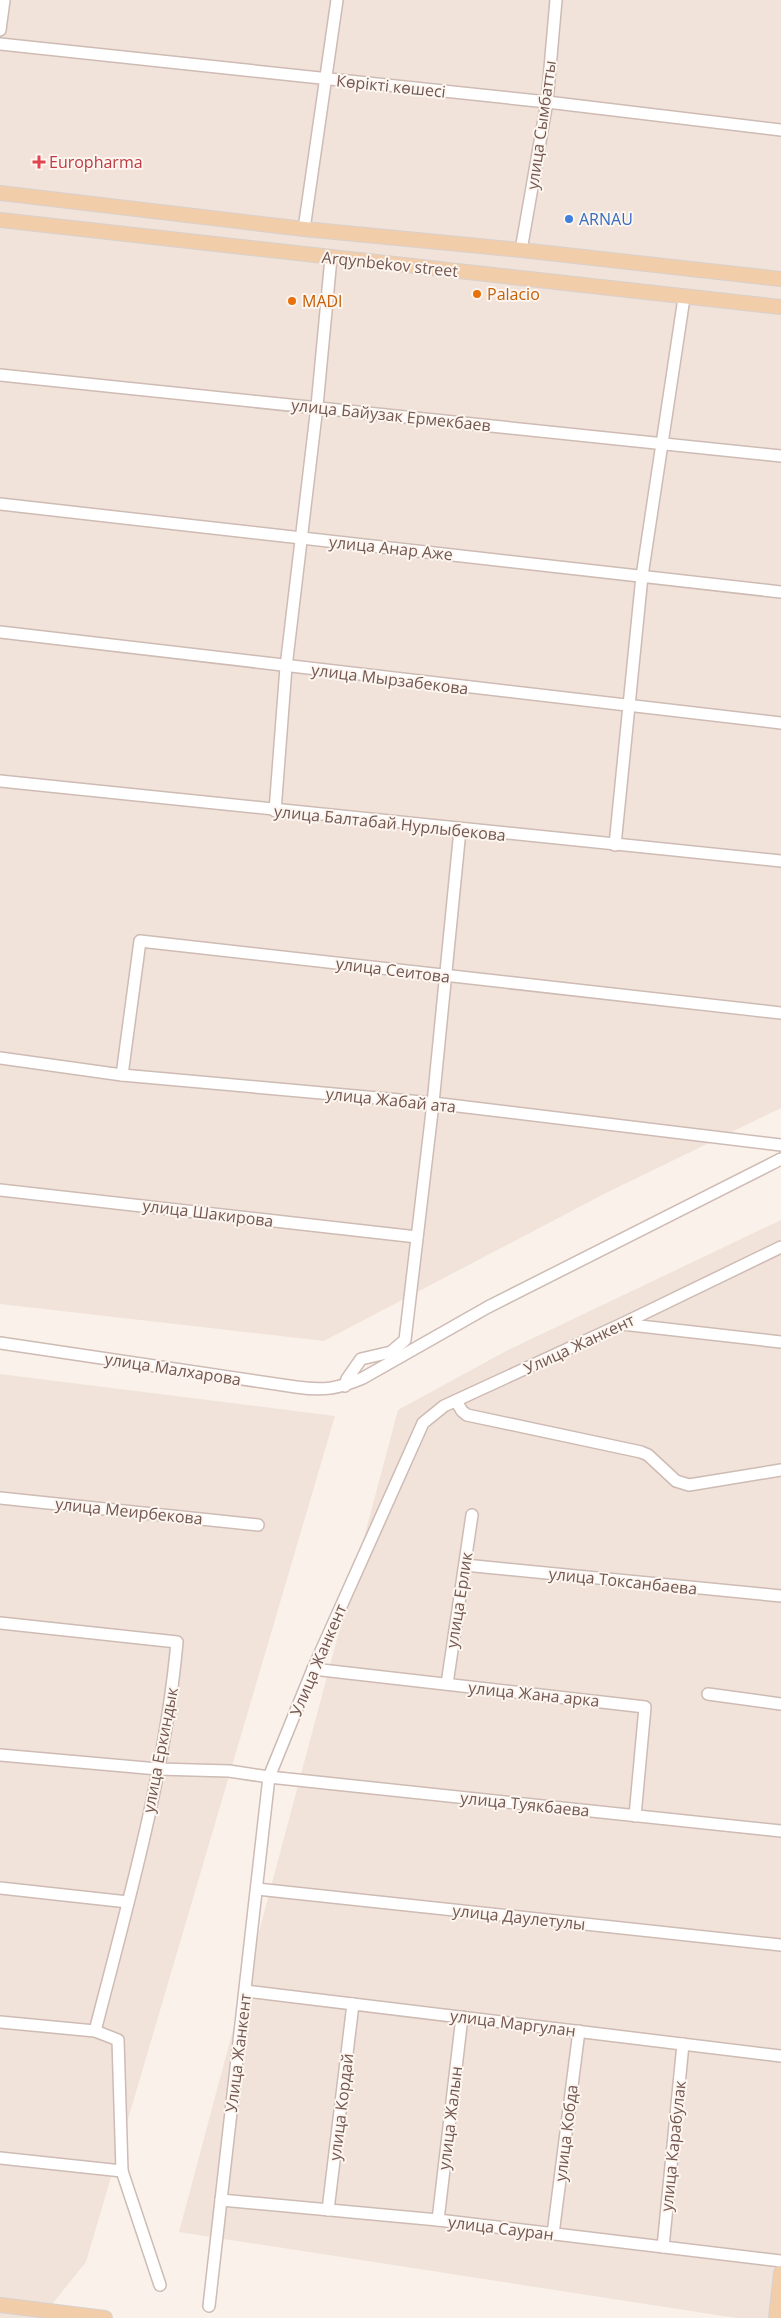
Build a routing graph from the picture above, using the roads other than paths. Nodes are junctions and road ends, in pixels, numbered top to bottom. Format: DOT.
graph roads {
  1 [pos="4,0"];
  2 [pos="338,0"];
  3 [pos="556,0"];
  4 [pos="0,30"];
  5 [pos="0,44"];
  6 [pos="325,79"];
  7 [pos="547,102"];
  8 [pos="781,130"];
  9 [pos="0,193"];
  10 [pos="0,220"];
  11 [pos="304,229"];
  12 [pos="522,250"];
  13 [pos="331,258"];
  14 [pos="781,279"];
  15 [pos="684,298"];
  16 [pos="781,307"];
  17 [pos="0,375"];
  18 [pos="317,406"];
  19 [pos="662,444"];
  20 [pos="781,456"];
  21 [pos="0,504"];
  22 [pos="300,537"];
  23 [pos="642,576"];
  24 [pos="781,592"];
  25 [pos="0,632"];
  26 [pos="286,667"];
  27 [pos="629,707"];
  28 [pos="781,723"];
  29 [pos="0,782"];
  30 [pos="275,811"];
  31 [pos="460,830"];
  32 [pos="615,845"];
  33 [pos="781,861"];
  34 [pos="445,976"];
  35 [pos="781,1013"];
  36 [pos="0,1058"];
  37 [pos="122,1075"];
  38 [pos="433,1103"];
  39 [pos="781,1145"];
  40 [pos="781,1160"];
  41 [pos="0,1190"];
  42 [pos="416,1237"];
  43 [pos="781,1247"];
  44 [pos="622,1324"];
  45 [pos="781,1342"];
  46 [pos="0,1343"];
  47 [pos="345,1386"];
  48 [pos="456,1401"];
  49 [pos="781,1470"];
  50 [pos="0,1498"];
  51 [pos="472,1516"];
  52 [pos="258,1525"];
  53 [pos="465,1565"];
  54 [pos="781,1596"];
  55 [pos="0,1623"];
  56 [pos="313,1669"];
  57 [pos="447,1684"];
  58 [pos="708,1694"];
  59 [pos="781,1704"];
  60 [pos="0,1755"];
  61 [pos="158,1769"];
  62 [pos="270,1777"];
  63 [pos="635,1816"];
  64 [pos="781,1831"];
  65 [pos="0,1888"];
  66 [pos="257,1889"];
  67 [pos="128,1902"];
  68 [pos="781,1945"];
  69 [pos="246,1991"];
  70 [pos="353,2004"];
  71 [pos="462,2017"];
  72 [pos="0,2022"];
  73 [pos="95,2030"];
  74 [pos="579,2031"];
  75 [pos="683,2044"];
  76 [pos="781,2056"];
  77 [pos="0,2158"];
  78 [pos="122,2171"];
  79 [pos="221,2200"];
  80 [pos="328,2210"];
  81 [pos="438,2220"];
  82 [pos="553,2234"];
  83 [pos="663,2247"];
  84 [pos="781,2261"];
  85 [pos="781,2274"];
  86 [pos="160,2286"];
  87 [pos="0,2305"];
  88 [pos="209,2306"];
  89 [pos="105,2318"];
  90 [pos="776,2318"];
  1 -- 4 [label="street"];
  2 -- 6 [label="street"];
  3 -- 7 [label="street, улица Сымбатты"];
  5 -- 6 [label="street, Көрікті көшесі"];
  6 -- 7 [label="street, Көрікті көшесі"];
  6 -- 11 [label="street"];
  7 -- 8 [label="street, Көрікті көшесі"];
  7 -- 12 [label="street, улица Сымбатты"];
  9 -- 11 [label="main road, Arqynbekov street"];
  10 -- 13 [label="main road, Arqynbekov street"];
  11 -- 12 [label="main road, Arqynbekov street"];
  12 -- 14 [label="main road, Arqynbekov street"];
  13 -- 15 [label="main road, Arqynbekov street"];
  13 -- 18 [label="street"];
  15 -- 16 [label="main road, Arqynbekov street"];
  15 -- 19 [label="street"];
  17 -- 18 [label="street, улица Байузак Ермекбаев"];
  18 -- 19 [label="street, улица Байузак Ермекбаев"];
  18 -- 22 [label="street"];
  19 -- 20 [label="street, улица Байузак Ермекбаев"];
  19 -- 23 [label="street"];
  21 -- 22 [label="street, улица Анар Аже"];
  22 -- 23 [label="street, улица Анар Аже"];
  22 -- 26 [label="street"];
  23 -- 24 [label="street, улица Анар Аже"];
  23 -- 27 [label="street"];
  25 -- 26 [label="street, улица Мырзабекова"];
  26 -- 27 [label="street, улица Мырзабекова"];
  26 -- 30 [label="street"];
  27 -- 28 [label="street, улица Мырзабекова"];
  27 -- 32 [label="street"];
  29 -- 30 [label="street, улица Балтабай Нурлыбекова"];
  30 -- 31 [label="street, улица Балтабай Нурлыбекова"];
  31 -- 32 [label="street, улица Балтабай Нурлыбекова"];
  31 -- 34 [label="street"];
  32 -- 33 [label="street, улица Балтабай Нурлыбекова"];
  34 -- 35 [label="street, улица Сеитова"];
  34 -- 37 [label="street, улица Сеитова"];
  34 -- 38 [label="street"];
  36 -- 37 [label="street, улица Жабай ата"];
  37 -- 38 [label="street, улица Жабай ата"];
  38 -- 39 [label="street, улица Жабай ата"];
  38 -- 42 [label="street"];
  40 -- 47 [label="street, улица Малхарова"];
  41 -- 42 [label="street, улица Шакирова"];
  42 -- 47 [label="street"];
  43 -- 44 [label="street, Улица Жанкент"];
  44 -- 45 [label="street"];
  44 -- 48 [label="street, Улица Жанкент"];
  46 -- 47 [label="street, улица Малхарова"];
  48 -- 49 [label="street"];
  48 -- 56 [label="street, Улица Жанкент"];
  50 -- 52 [label="street, улица Меирбекова"];
  51 -- 53 [label="street, улица Ерлик"];
  53 -- 54 [label="street, улица Токсанбаева"];
  53 -- 57 [label="street, улица Ерлик"];
  55 -- 61 [label="street, улица Еркиндык"];
  56 -- 57 [label="street, улица Жана арка"];
  56 -- 62 [label="street, Улица Жанкент"];
  57 -- 63 [label="street, улица Жана арка"];
  58 -- 59 [label="street"];
  60 -- 61 [label="street, улица Туякбаева"];
  61 -- 62 [label="street, улица Туякбаева"];
  61 -- 67 [label="street, улица Еркиндык"];
  62 -- 63 [label="street, улица Туякбаева"];
  62 -- 66 [label="street, Улица Жанкент"];
  63 -- 64 [label="street, улица Туякбаева"];
  65 -- 67 [label="street"];
  66 -- 68 [label="street, улица Даулетулы"];
  66 -- 69 [label="street, Улица Жанкент"];
  67 -- 73 [label="street, улица Еркиндык"];
  69 -- 70 [label="street, улица Маргулан"];
  69 -- 79 [label="street, Улица Жанкент"];
  70 -- 71 [label="street, улица Маргулан"];
  70 -- 80 [label="street, улица Кордай"];
  71 -- 74 [label="street, улица Маргулан"];
  71 -- 81 [label="street, улица Жалын"];
  72 -- 73 [label="street"];
  73 -- 78 [label="street"];
  74 -- 75 [label="street, улица Маргулан"];
  74 -- 82 [label="street, улица Кобда"];
  75 -- 76 [label="street, улица Маргулан"];
  75 -- 83 [label="street, улица Карабулак"];
  77 -- 78 [label="street"];
  78 -- 86 [label="street"];
  79 -- 80 [label="street, улица Сауран"];
  79 -- 88 [label="street, Улица Жанкент"];
  80 -- 81 [label="street, улица Сауран"];
  81 -- 82 [label="street, улица Сауран"];
  82 -- 83 [label="street, улица Сауран"];
  83 -- 84 [label="street, улица Сауран"];
  85 -- 90 [label="main road"];
  87 -- 89 [label="main road"];
}
